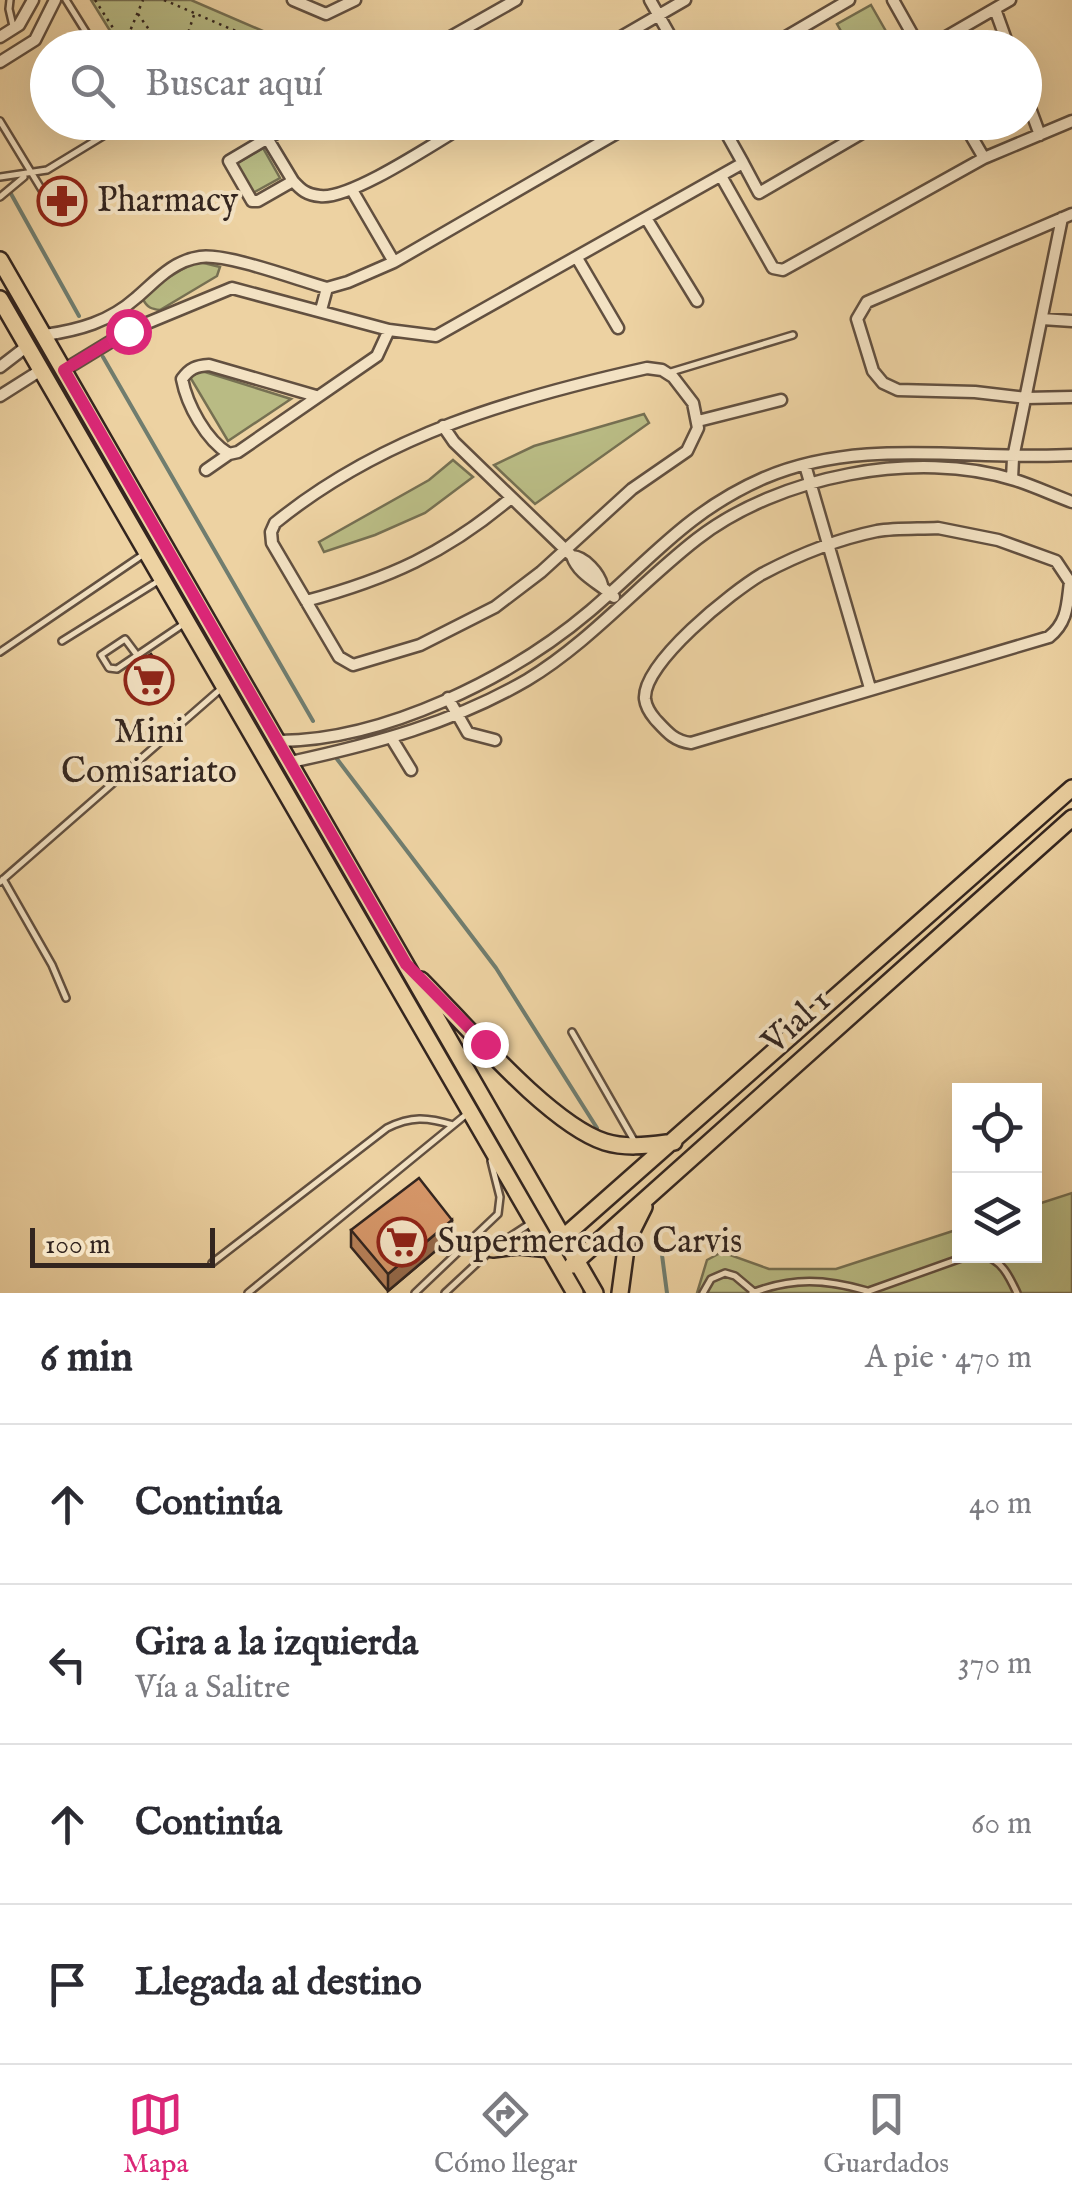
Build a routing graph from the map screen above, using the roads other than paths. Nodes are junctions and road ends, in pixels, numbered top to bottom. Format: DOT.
graph roads {
  1 [pos="10,0"];
  2 [pos="33,0"];
  3 [pos="55,0"];
  4 [pos="66,0"];
  5 [pos="293,0"];
  6 [pos="356,0"];
  7 [pos="516,0"];
  8 [pos="650,0"];
  9 [pos="685,0"];
  10 [pos="849,0"];
  11 [pos="893,0"];
  12 [pos="1010,0"];
  13 [pos="995,9"];
  14 [pos="659,15"];
  15 [pos="14,29"];
  16 [pos="40,30"];
  17 [pos="85,30"];
  18 [pos="462,30"];
  19 [pos="633,30"];
  20 [pos="668,30"];
  21 [pos="798,30"];
  22 [pos="912,30"];
  23 [pos="957,30"];
  24 [pos="1002,30"];
  25 [pos="0,37"];
  26 [pos="30,43"];
  27 [pos="0,62"];
  28 [pos="0,121"];
  29 [pos="1072,122"];
  30 [pos="1042,134"];
  31 [pos="96,140"];
  32 [pos="263,140"];
  33 [pos="268,140"];
  34 [pos="439,140"];
  35 [pos="605,140"];
  36 [pos="730,140"];
  37 [pos="850,140"];
  38 [pos="974,140"];
  39 [pos="1028,140"];
  40 [pos="984,158"];
  41 [pos="743,163"];
  42 [pos="30,174"];
  43 [pos="721,176"];
  44 [pos="0,177"];
  45 [pos="293,181"];
  46 [pos="352,190"];
  47 [pos="759,193"];
  48 [pos="45,195"];
  49 [pos="0,197"];
  50 [pos="738,205"];
  51 [pos="1067,216"];
  52 [pos="646,218"];
  53 [pos="576,258"];
  54 [pos="0,260"];
  55 [pos="394,262"];
  56 [pos="238,263"];
  57 [pos="232,288"];
  58 [pos="327,288"];
  59 [pos="135,299"];
  60 [pos="697,301"];
  61 [pos="1,303"];
  62 [pos="321,310"];
  63 [pos="104,318"];
  64 [pos="1042,318"];
  65 [pos="150,321"];
  66 [pos="1072,321"];
  67 [pos="618,328"];
  68 [pos="86,329"];
  69 [pos="389,330"];
  70 [pos="793,335"];
  71 [pos="45,336"];
  72 [pos="116,338"];
  73 [pos="26,347"];
  74 [pos="98,350"];
  75 [pos="0,366"];
  76 [pos="40,370"];
  77 [pos="64,370"];
  78 [pos="668,373"];
  79 [pos="0,396"];
  80 [pos="316,396"];
  81 [pos="1072,397"];
  82 [pos="1026,398"];
  83 [pos="781,400"];
  84 [pos="698,421"];
  85 [pos="442,426"];
  86 [pos="229,454"];
  87 [pos="1072,456"];
  88 [pos="1014,458"];
  89 [pos="805,465"];
  90 [pos="206,470"];
  91 [pos="1012,479"];
  92 [pos="810,482"];
  93 [pos="512,498"];
  94 [pos="1072,502"];
  95 [pos="828,546"];
  96 [pos="147,552"];
  97 [pos="569,553"];
  98 [pos="162,578"];
  99 [pos="606,589"];
  100 [pos="306,601"];
  101 [pos="622,605"];
  102 [pos="187,621"];
  103 [pos="62,642"];
  104 [pos="0,652"];
  105 [pos="137,654"];
  106 [pos="225,685"];
  107 [pos="870,688"];
  108 [pos="448,698"];
  109 [pos="455,715"];
  110 [pos="403,716"];
  111 [pos="408,734"];
  112 [pos="392,739"];
  113 [pos="495,740"];
  114 [pos="280,741"];
  115 [pos="292,762"];
  116 [pos="411,770"];
  117 [pos="1072,788"];
  118 [pos="1072,818"];
  119 [pos="2,880"];
  120 [pos="406,964"];
  121 [pos="66,998"];
  122 [pos="572,1032"];
  123 [pos="470,1111"];
  124 [pos="453,1125"];
  125 [pos="486,1138"];
  126 [pos="674,1142"];
  127 [pos="638,1147"];
  128 [pos="650,1195"];
  129 [pos="548,1212"];
  130 [pos="533,1221"];
  131 [pos="478,1234"];
  132 [pos="563,1237"];
  133 [pos="493,1249"];
  134 [pos="550,1249"];
  135 [pos="576,1260"];
  136 [pos="952,1261"];
  137 [pos="212,1262"];
  138 [pos="997,1263"];
  139 [pos="563,1272"];
  140 [pos="753,1292"];
  141 [pos="866,1292"];
  142 [pos="248,1293"];
  143 [pos="415,1293"];
  144 [pos="445,1293"];
  145 [pos="575,1293"];
  146 [pos="595,1293"];
  147 [pos="620,1293"];
  148 [pos="704,1293"];
  149 [pos="1017,1293"];
  1 -- 15 [label="lane"];
  2 -- 15 [label="street"];
  3 -- 16 [label="street"];
  4 -- 17 [label="lane"];
  5 -- 6 [label="street"];
  7 -- 18 [label="street"];
  8 -- 14 [label="street"];
  9 -- 14 [label="street"];
  10 -- 21 [label="street"];
  11 -- 22 [label="street"];
  12 -- 13 [label="street"];
  13 -- 23 [label="street"];
  13 -- 24 [label="street"];
  14 -- 19 [label="street"];
  14 -- 20 [label="street"];
  15 -- 25 [label="street"];
  26 -- 27 [label="street"];
  28 -- 42 [label="lane"];
  29 -- 30 [label="street"];
  31 -- 42 [label="lane"];
  32 -- 45 [label="street"];
  33 -- 45 [label="street"];
  34 -- 46 [label="street"];
  35 -- 55 [label="street"];
  36 -- 41 [label="street"];
  37 -- 47 [label="street"];
  38 -- 40 [label="street"];
  39 -- 40 [label="street"];
  40 -- 50 [label="street"];
  41 -- 43 [label="street"];
  41 -- 47 [label="street"];
  42 -- 44 [label="lane"];
  42 -- 48 [label="lane"];
  42 -- 49 [label="lane"];
  43 -- 50 [label="street"];
  43 -- 52 [label="street"];
  45 -- 46 [label="street"];
  46 -- 55 [label="street"];
  47 -- 50 [label="street"];
  51 -- 64 [label="street"];
  51 -- 82 [label="street"];
  52 -- 53 [label="street"];
  52 -- 60 [label="street"];
  53 -- 67 [label="street"];
  53 -- 69 [label="street"];
  54 -- 71 [label="main road"];
  55 -- 58 [label="street"];
  56 -- 57 [label="street"];
  56 -- 58 [label="street"];
  56 -- 59 [label="street"];
  57 -- 62 [label="street"];
  57 -- 65 [label="street"];
  58 -- 62 [label="street"];
  59 -- 63 [label="street"];
  59 -- 65 [label="street"];
  61 -- 73 [label="main road"];
  62 -- 69 [label="street"];
  63 -- 68 [label="street"];
  63 -- 72 [label="street"];
  64 -- 66 [label="street"];
  64 -- 82 [label="street"];
  65 -- 72 [label="street"];
  68 -- 71 [label="street"];
  68 -- 74 [label="street"];
  69 -- 80 [label="street"];
  70 -- 78 [label="lane"];
  71 -- 77 [label="main road"];
  72 -- 74 [label="street"];
  73 -- 75 [label="street"];
  73 -- 76 [label="main road"];
  74 -- 77 [label="street"];
  76 -- 79 [label="street"];
  76 -- 96 [label="main road"];
  77 -- 114 [label="main road"];
  78 -- 84 [label="street"];
  78 -- 85 [label="street"];
  80 -- 86 [label="street"];
  80 -- 86 [label="street"];
  81 -- 82 [label="street"];
  82 -- 88 [label="street"];
  83 -- 84 [label="street"];
  84 -- 97 [label="street"];
  85 -- 93 [label="street"];
  85 -- 100 [label="street"];
  86 -- 90 [label="street"];
  87 -- 88 [label="street"];
  88 -- 89 [label="street"];
  88 -- 91 [label="street"];
  89 -- 92 [label="street"];
  89 -- 99 [label="street"];
  91 -- 92 [label="street"];
  91 -- 94 [label="street"];
  92 -- 95 [label="street"];
  92 -- 101 [label="street"];
  93 -- 97 [label="street"];
  93 -- 100 [label="street"];
  95 -- 107 [label="street"];
  95 -- 107 [label="street"];
  95 -- 107 [label="street"];
  96 -- 98 [label="main road"];
  96 -- 104 [label="lane"];
  97 -- 99 [label="street"];
  97 -- 100 [label="street"];
  98 -- 102 [label="main road"];
  98 -- 103 [label="lane"];
  99 -- 101 [label="street"];
  99 -- 108 [label="street"];
  101 -- 109 [label="street"];
  102 -- 105 [label="lane"];
  102 -- 106 [label="main road"];
  105 -- 105 [label="lane"];
  106 -- 119 [label="lane"];
  106 -- 123 [label="main road"];
  108 -- 109 [label="street"];
  108 -- 110 [label="street"];
  109 -- 111 [label="street"];
  109 -- 113 [label="street"];
  110 -- 111 [label="street"];
  110 -- 114 [label="street"];
  111 -- 112 [label="street"];
  112 -- 115 [label="street"];
  112 -- 116 [label="street"];
  114 -- 115 [label="main road"];
  115 -- 120 [label="main road"];
  117 -- 126 [label="main road"];
  118 -- 128 [label="main road, Vial 1"];
  119 -- 121 [label="lane"];
  120 -- 127 [label="main road"];
  120 -- 129 [label="main road"];
  122 -- 127 [label="lane"];
  123 -- 124 [label="lane"];
  123 -- 125 [label="main road"];
  124 -- 137 [label="lane"];
  124 -- 142 [label="lane"];
  125 -- 130 [label="main road"];
  125 -- 131 [label="lane"];
  126 -- 127 [label="main road"];
  126 -- 132 [label="main road"];
  128 -- 135 [label="main road, Vial 1"];
  128 -- 147 [label="main road"];
  129 -- 130 [label="lane"];
  129 -- 132 [label="main road"];
  130 -- 133 [label="lane"];
  130 -- 134 [label="main road"];
  131 -- 133 [label="lane"];
  131 -- 143 [label="lane"];
  132 -- 134 [label="main road"];
  132 -- 135 [label="main road"];
  133 -- 134 [label="main road"];
  133 -- 144 [label="lane"];
  134 -- 139 [label="main road"];
  135 -- 139 [label="main road, Vial 1"];
  135 -- 146 [label="main road"];
  136 -- 141 [label="lane"];
  138 -- 149 [label="lane"];
  139 -- 145 [label="main road"];
  140 -- 141 [label="lane"];
  140 -- 148 [label="lane"];
}
